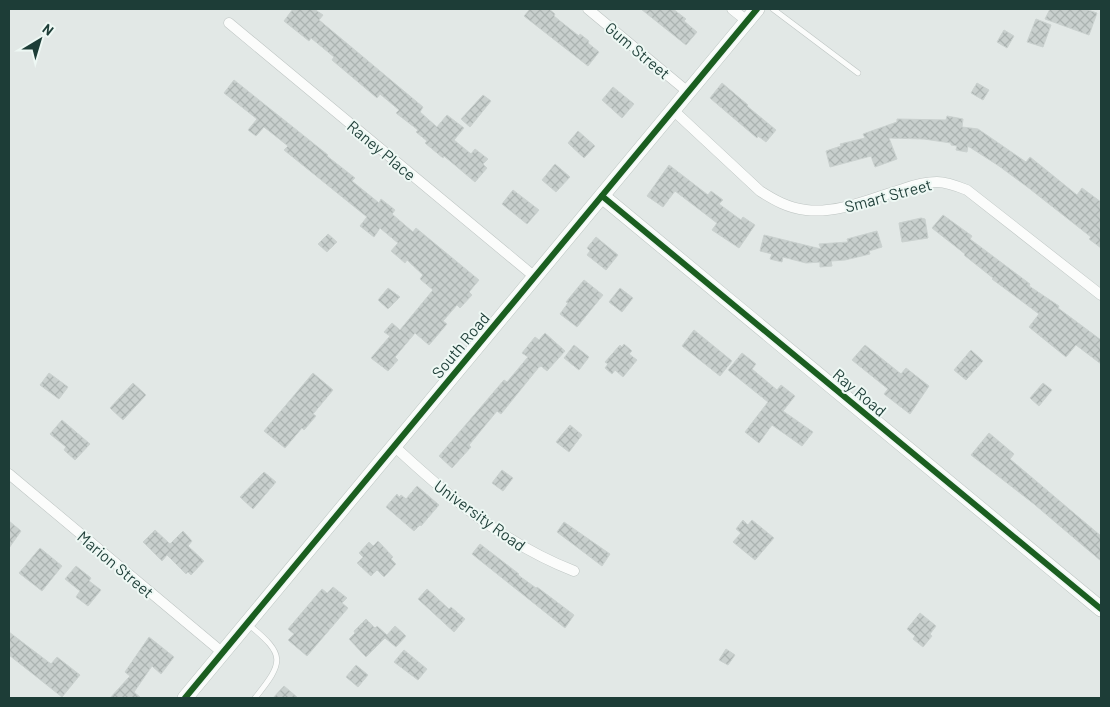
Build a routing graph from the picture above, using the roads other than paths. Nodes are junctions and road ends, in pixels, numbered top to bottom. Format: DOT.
graph roads {
  1 [pos="588,9"];
  2 [pos="732,9"];
  3 [pos="757,9"];
  4 [pos="772,9"];
  5 [pos="747,21"];
  6 [pos="229,23"];
  7 [pos="858,73"];
  8 [pos="688,92"];
  9 [pos="673,110"];
  10 [pos="602,196"];
  11 [pos="535,277"];
  12 [pos="1101,295"];
  13 [pos="394,446"];
  14 [pos="9,474"];
  15 [pos="574,570"];
  16 [pos="1101,609"];
  17 [pos="248,623"];
  18 [pos="223,653"];
  19 [pos="185,698"];
  20 [pos="255,698"];
  1 -- 8 [label="street, Gum Street"];
  2 -- 5 [label="street"];
  3 -- 5 [label="street, South Road"];
  4 -- 7 [label="lane"];
  5 -- 8 [label="street, South Road"];
  6 -- 11 [label="street, Raney Place"];
  8 -- 9 [label="street, South Road"];
  9 -- 10 [label="street, South Road"];
  9 -- 12 [label="street, Smart Street"];
  10 -- 11 [label="street, South Road"];
  10 -- 16 [label="street, Ray Road"];
  11 -- 13 [label="street, South Road"];
  13 -- 15 [label="street, University Road"];
  13 -- 17 [label="street, South Road"];
  14 -- 18 [label="street, Marion Street"];
  17 -- 18 [label="street, South Road"];
  17 -- 20 [label="lane"];
  18 -- 19 [label="street, South Road"];
}
